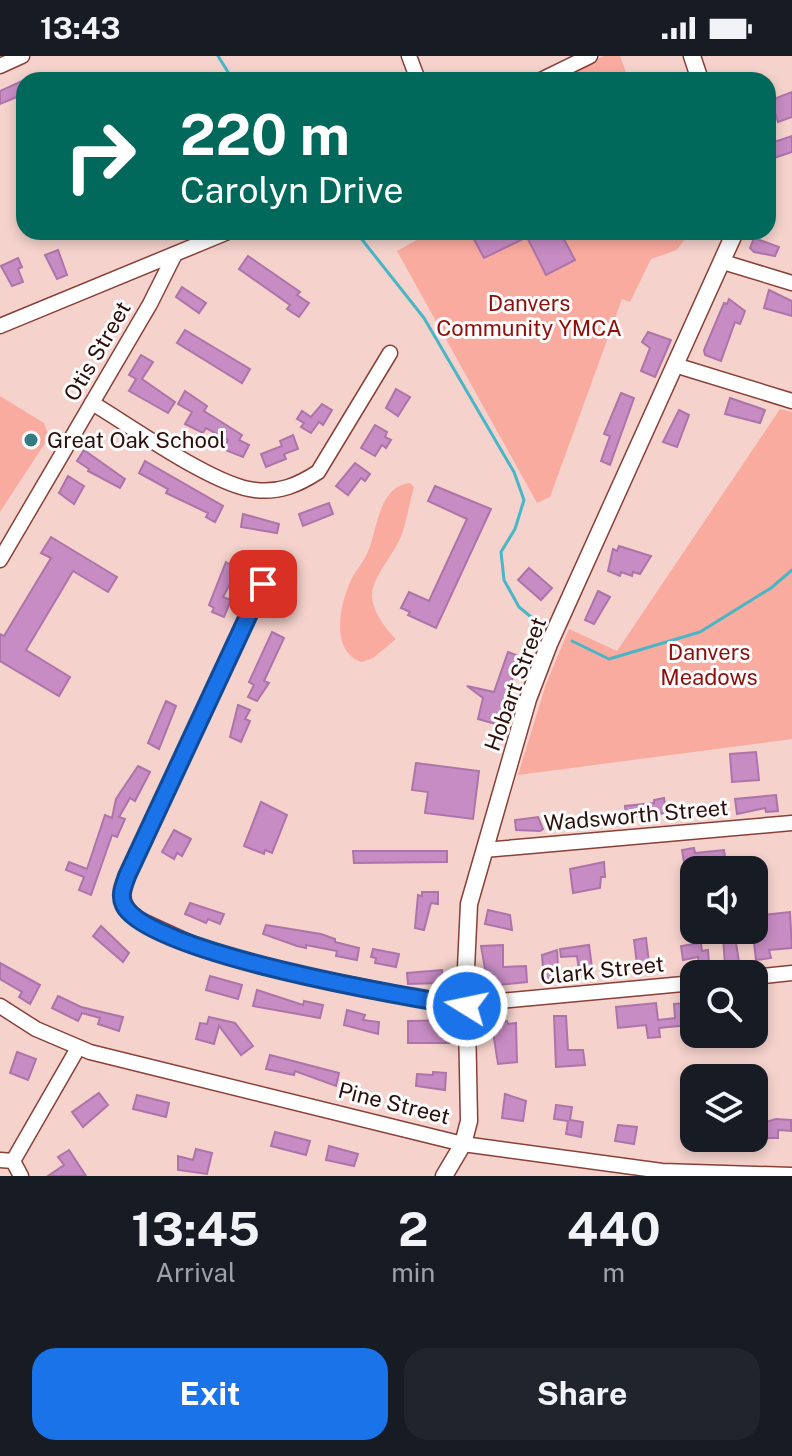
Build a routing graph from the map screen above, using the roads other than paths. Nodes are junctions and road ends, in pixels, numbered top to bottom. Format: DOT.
graph roads {
  1 [pos="22,56"];
  2 [pos="590,56"];
  3 [pos="0,66"];
  4 [pos="557,72"];
  5 [pos="210,240"];
  6 [pos="732,240"];
  7 [pos="174,256"];
  8 [pos="723,262"];
  9 [pos="136,271"];
  10 [pos="792,283"];
  11 [pos="158,288"];
  12 [pos="1,321"];
  13 [pos="390,353"];
  14 [pos="678,366"];
  15 [pos="792,401"];
  16 [pos="92,403"];
  17 [pos="0,560"];
  18 [pos="263,584"];
  19 [pos="792,823"];
  20 [pos="484,850"];
  21 [pos="792,973"];
  22 [pos="768,976"];
  23 [pos="680,984"];
  24 [pos="0,1006"];
  25 [pos="467,1006"];
  26 [pos="78,1048"];
  27 [pos="463,1144"];
  28 [pos="7,1161"];
  29 [pos="749,1175"];
  30 [pos="792,1175"];
  31 [pos="21,1176"];
  32 [pos="444,1176"];
  1 -- 3 [label="street"];
  2 -- 4 [label="street"];
  5 -- 7 [label="street"];
  6 -- 8 [label="main road, Hobart Street"];
  7 -- 9 [label="street"];
  7 -- 11 [label="street, Otis Street"];
  8 -- 10 [label="street"];
  8 -- 14 [label="main road, Hobart Street"];
  9 -- 11 [label="street, Otis Street"];
  9 -- 12 [label="street"];
  11 -- 16 [label="street, Otis Street"];
  13 -- 16 [label="street"];
  14 -- 15 [label="street"];
  14 -- 20 [label="main road, Hobart Street"];
  16 -- 17 [label="street, Otis Street"];
  18 -- 25 [label="street, Clark Street"];
  19 -- 20 [label="street, Wadsworth Street"];
  20 -- 25 [label="main road, Hobart Street"];
  21 -- 22 [label="street"];
  23 -- 25 [label="street, Clark Street"];
  24 -- 26 [label="street, Pine Street"];
  25 -- 27 [label="main road, Hobart Street"];
  26 -- 27 [label="street, Pine Street"];
  26 -- 28 [label="street"];
  27 -- 29 [label="street, Pine Street"];
  27 -- 32 [label="main road, Hobart Street"];
  28 -- 31 [label="street"];
  29 -- 30 [label="street, Pine Street"];
}
